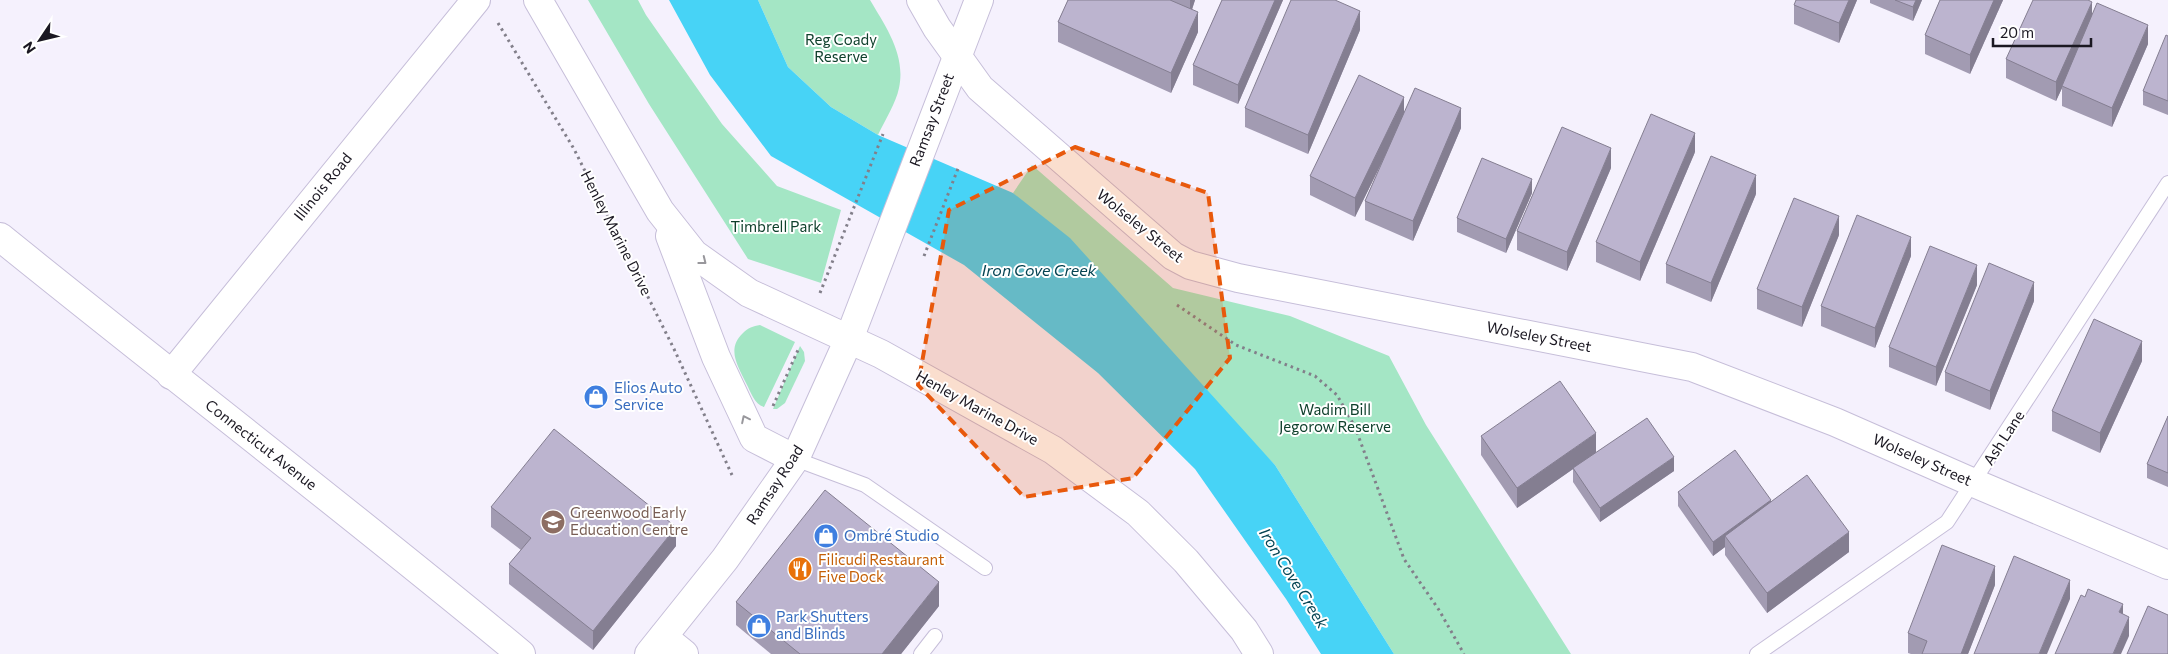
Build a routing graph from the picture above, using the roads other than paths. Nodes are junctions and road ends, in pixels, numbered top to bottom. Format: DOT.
graph roads {
  1 [pos="538,0"];
  2 [pos="921,0"];
  3 [pos="979,0"];
  4 [pos="485,8"];
  5 [pos="957,54"];
  6 [pos="2168,183"];
  7 [pos="660,211"];
  8 [pos="0,237"];
  9 [pos="886,240"];
  10 [pos="849,339"];
  11 [pos="170,375"];
  12 [pos="795,459"];
  13 [pos="1974,483"];
  14 [pos="2168,565"];
  15 [pos="985,568"];
  16 [pos="936,636"];
  17 [pos="656,646"];
  18 [pos="521,654"];
  19 [pos="684,654"];
  20 [pos="920,654"];
  21 [pos="1259,654"];
  22 [pos="1757,654"];
  1 -- 7 [label="street, Henley Marine Drive"];
  2 -- 5 [label="street, Wolseley Street"];
  3 -- 5 [label="street, Ramsay Street"];
  4 -- 11 [label="street, Illinois Road"];
  5 -- 9 [label="street, Ramsay Street"];
  5 -- 13 [label="street, Wolseley Street"];
  6 -- 13 [label="lane, Ash Lane"];
  7 -- 10 [label="street, Henley Marine Drive, one-way"];
  12 -- 7 [label="street, Henley Marine Drive, one-way"];
  8 -- 11 [label="street, Connecticut Avenue"];
  9 -- 10 [label="street, Ramsay Road"];
  10 -- 12 [label="street, Ramsay Road"];
  10 -- 21 [label="street, Henley Marine Drive"];
  11 -- 18 [label="street, Connecticut Avenue"];
  12 -- 15 [label="lane"];
  12 -- 17 [label="street, Ramsay Road"];
  13 -- 14 [label="street, Wolseley Street"];
  13 -- 22 [label="lane, Ash Lane"];
  16 -- 20 [label="lane"];
  17 -- 19 [label="street"];
}
